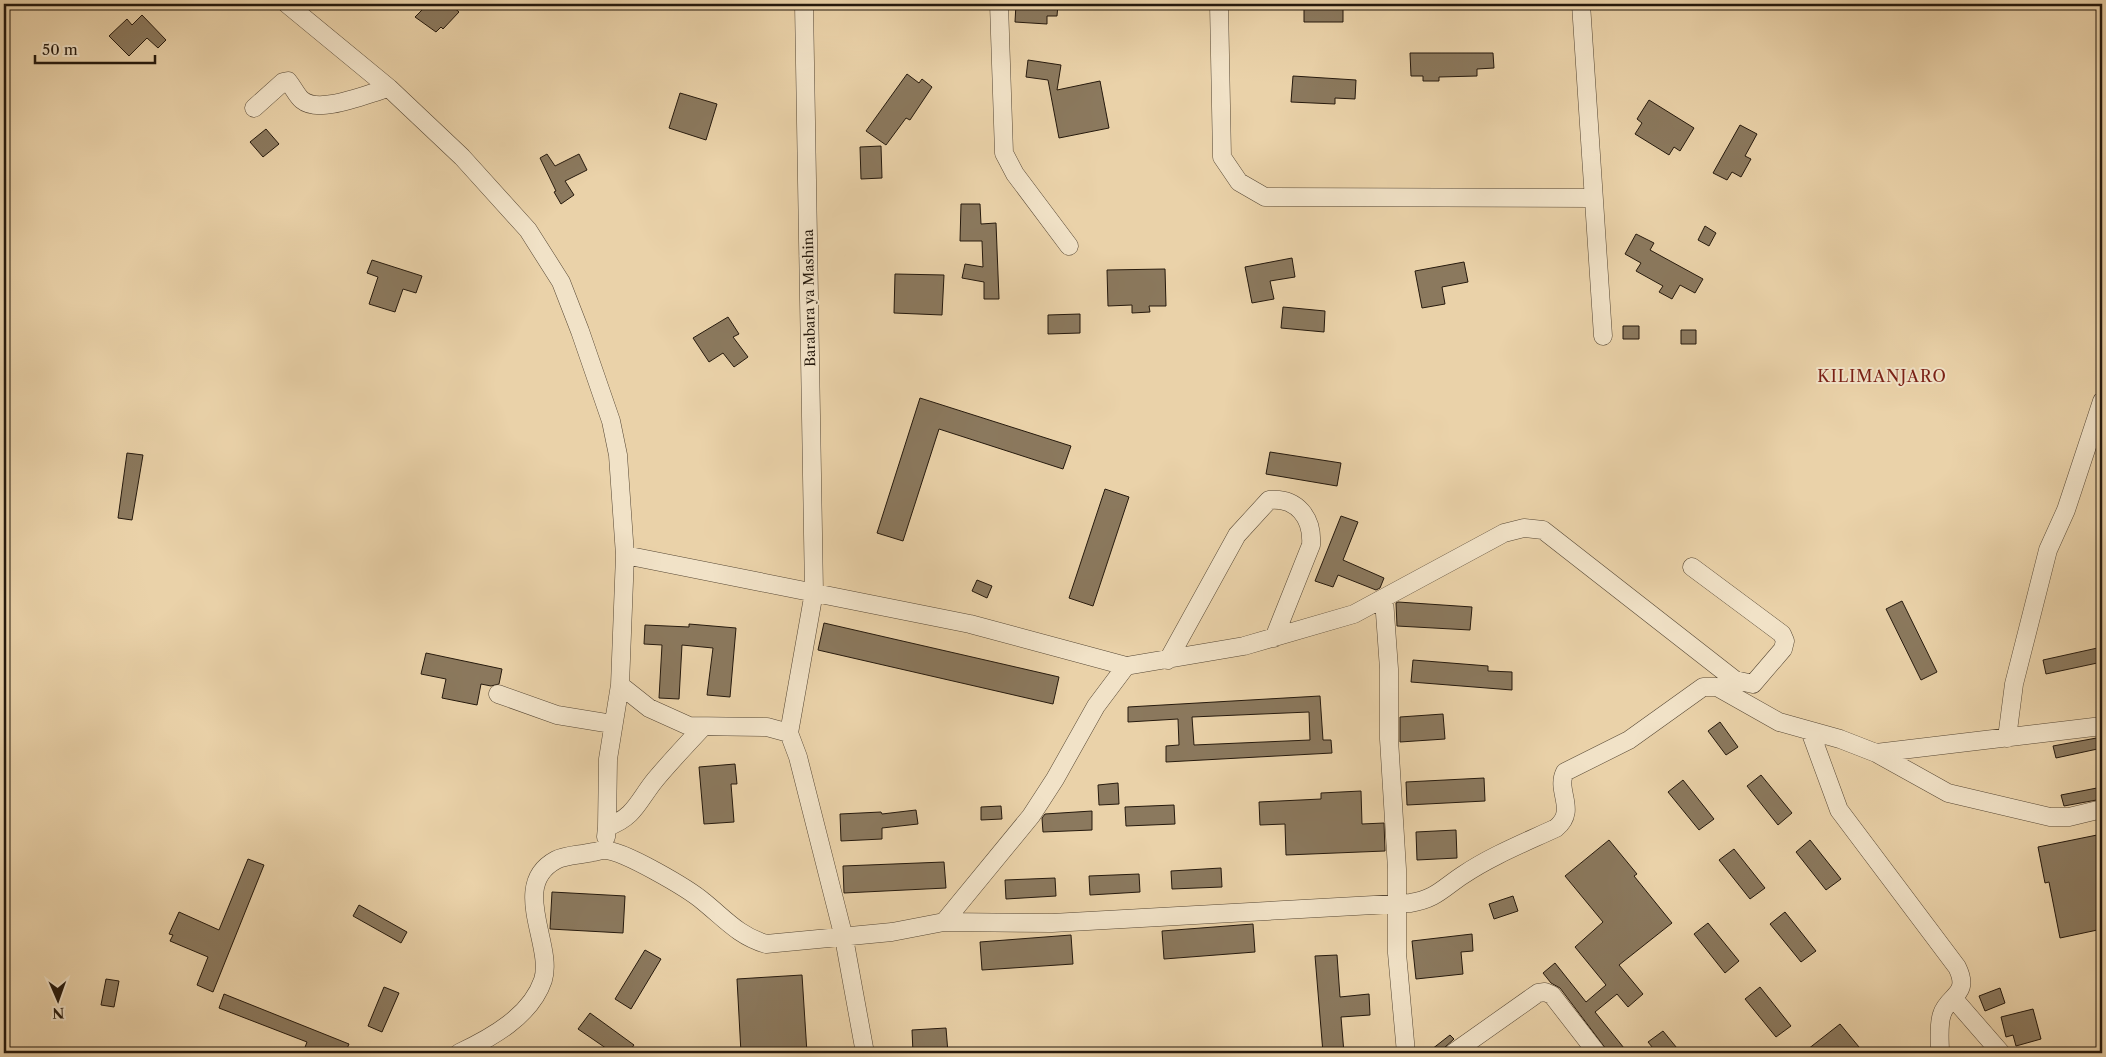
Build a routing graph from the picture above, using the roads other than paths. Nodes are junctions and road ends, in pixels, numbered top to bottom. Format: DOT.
graph roads {
  1 [pos="287,4"];
  2 [pos="804,4"];
  3 [pos="999,4"];
  4 [pos="1219,4"];
  5 [pos="1581,4"];
  6 [pos="389,88"];
  7 [pos="254,108"];
  8 [pos="1593,198"];
  9 [pos="1069,246"];
  10 [pos="1603,336"];
  11 [pos="2102,401"];
  12 [pos="625,555"];
  13 [pos="1692,567"];
  14 [pos="814,592"];
  15 [pos="1384,599"];
  16 [pos="1274,638"];
  17 [pos="1168,660"];
  18 [pos="1126,666"];
  19 [pos="1753,684"];
  20 [pos="620,685"];
  21 [pos="498,694"];
  22 [pos="1745,705"];
  23 [pos="612,724"];
  24 [pos="2102,726"];
  25 [pos="702,728"];
  26 [pos="1810,731"];
  27 [pos="789,733"];
  28 [pos="2007,738"];
  29 [pos="1876,753"];
  30 [pos="2102,809"];
  31 [pos="607,827"];
  32 [pos="604,850"];
  33 [pos="1398,904"];
  34 [pos="944,922"];
  35 [pos="844,938"];
  36 [pos="1954,999"];
  37 [pos="459,1053"];
  38 [pos="865,1053"];
  39 [pos="1406,1053"];
  40 [pos="1453,1053"];
  41 [pos="1597,1053"];
  42 [pos="1940,1053"];
  43 [pos="2001,1053"];
  1 -- 6 [label="street"];
  2 -- 14 [label="street, Barabara ya Mashina"];
  3 -- 9 [label="street"];
  4 -- 8 [label="street"];
  5 -- 8 [label="street"];
  6 -- 7 [label="street"];
  6 -- 12 [label="street"];
  8 -- 10 [label="street"];
  11 -- 28 [label="street"];
  12 -- 14 [label="street"];
  12 -- 20 [label="street"];
  13 -- 19 [label="street"];
  14 -- 18 [label="street"];
  14 -- 27 [label="street, Barabara ya Mashina"];
  15 -- 16 [label="street"];
  15 -- 19 [label="street"];
  15 -- 33 [label="street"];
  16 -- 17 [label="street"];
  16 -- 17 [label="street"];
  17 -- 18 [label="street"];
  18 -- 34 [label="street"];
  19 -- 22 [label="street"];
  20 -- 23 [label="street"];
  20 -- 25 [label="street"];
  21 -- 23 [label="street"];
  22 -- 26 [label="street"];
  22 -- 33 [label="street"];
  23 -- 31 [label="street"];
  24 -- 28 [label="street"];
  25 -- 27 [label="street"];
  25 -- 31 [label="street"];
  26 -- 29 [label="street"];
  26 -- 36 [label="street"];
  27 -- 35 [label="street"];
  28 -- 29 [label="street"];
  29 -- 30 [label="street"];
  31 -- 32 [label="street"];
  32 -- 35 [label="street"];
  32 -- 37 [label="street"];
  33 -- 34 [label="street"];
  33 -- 39 [label="street"];
  34 -- 35 [label="street"];
  35 -- 38 [label="street"];
  36 -- 42 [label="street"];
  36 -- 43 [label="street"];
  40 -- 41 [label="street"];
}
